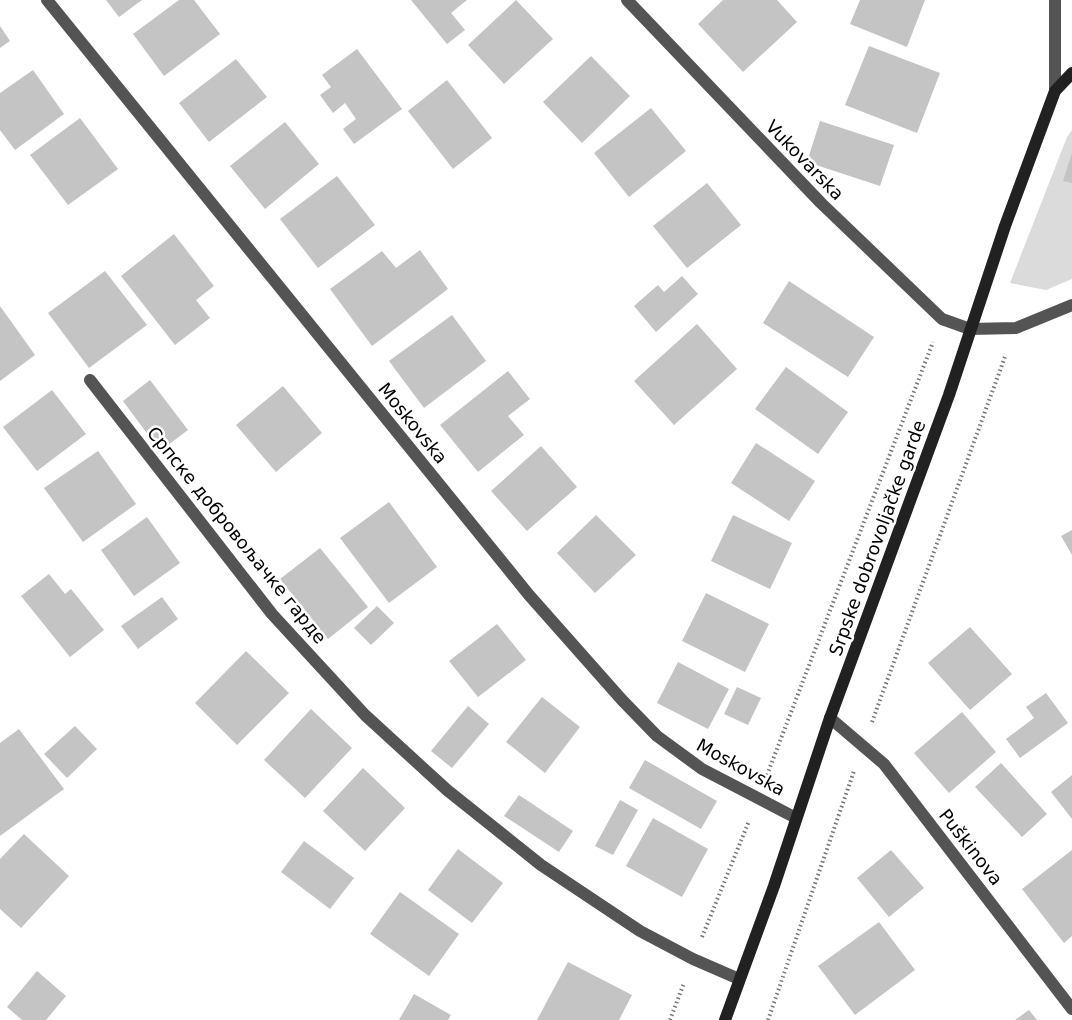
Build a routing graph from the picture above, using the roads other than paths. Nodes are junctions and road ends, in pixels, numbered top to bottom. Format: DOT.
graph roads {
  1 [pos="46,0"];
  2 [pos="627,0"];
  3 [pos="1055,0"];
  4 [pos="1072,74"];
  5 [pos="1055,91"];
  6 [pos="1072,305"];
  7 [pos="970,329"];
  8 [pos="90,380"];
  9 [pos="830,718"];
  10 [pos="796,818"];
  11 [pos="739,979"];
  12 [pos="1072,1009"];
  13 [pos="724,1020"];
  1 -- 10 [label="street, Moskovska"];
  2 -- 7 [label="street, Vukovarska"];
  3 -- 5 [label="street"];
  4 -- 5 [label="main road, Srpske dobrovoljačke garde"];
  5 -- 7 [label="main road, Srpske dobrovoljačke garde"];
  6 -- 7 [label="street"];
  7 -- 9 [label="main road, Srpske dobrovoljačke garde"];
  8 -- 11 [label="street, Српске добровољачке гарде"];
  9 -- 10 [label="main road, Srpske dobrovoljačke garde"];
  9 -- 12 [label="street, Puškinova"];
  10 -- 11 [label="main road, Srpske dobrovoljačke garde"];
  11 -- 13 [label="main road, Srpske dobrovoljačke garde"];
}
